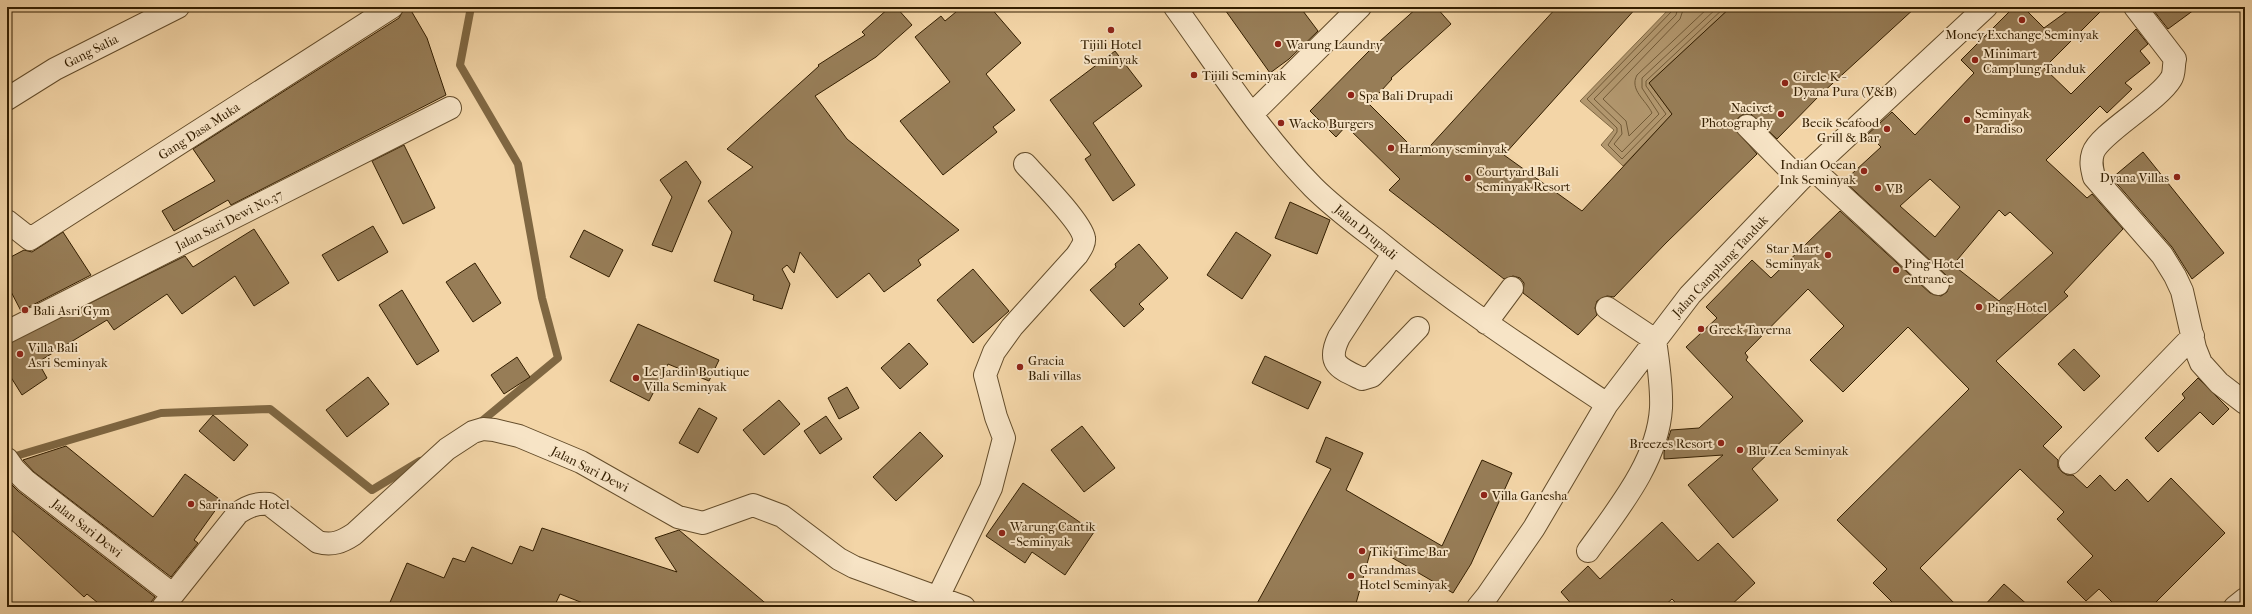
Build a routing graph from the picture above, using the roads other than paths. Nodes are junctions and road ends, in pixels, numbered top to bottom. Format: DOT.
graph roads {
  1 [pos="178,7"];
  2 [pos="392,7"];
  3 [pos="1175,7"];
  4 [pos="1360,7"];
  5 [pos="1986,7"];
  6 [pos="2136,7"];
  7 [pos="7,99"];
  8 [pos="450,108"];
  9 [pos="1252,114"];
  10 [pos="1747,126"];
  11 [pos="1025,164"];
  12 [pos="1806,174"];
  13 [pos="7,222"];
  14 [pos="1393,254"];
  15 [pos="1938,284"];
  16 [pos="1512,288"];
  17 [pos="1608,308"];
  18 [pos="1486,323"];
  19 [pos="1418,328"];
  20 [pos="7,332"];
  21 [pos="2193,336"];
  22 [pos="1655,340"];
  23 [pos="2245,403"];
  24 [pos="1607,404"];
  25 [pos="8,460"];
  26 [pos="2070,463"];
  27 [pos="1588,551"];
  28 [pos="938,597"];
  29 [pos="2245,599"];
  30 [pos="167,601"];
  31 [pos="964,607"];
  32 [pos="1478,607"];
  33 [pos="2235,607"];
  1 -- 7 [label="street, Gang Salia"];
  2 -- 13 [label="street, Gang Dasa Muka"];
  3 -- 9 [label="street, Jalan Drupadi"];
  4 -- 9 [label="street"];
  5 -- 12 [label="street, Jalan Camplung Tanduk"];
  6 -- 21 [label="street"];
  8 -- 20 [label="street, Jalan Sari Dewi No.37"];
  9 -- 14 [label="street, Jalan Drupadi"];
  10 -- 12 [label="street"];
  11 -- 28 [label="street"];
  12 -- 15 [label="street"];
  12 -- 22 [label="street, Jalan Camplung Tanduk"];
  14 -- 18 [label="street, Jalan Drupadi"];
  14 -- 19 [label="street"];
  16 -- 18 [label="street"];
  17 -- 22 [label="street"];
  18 -- 24 [label="street, Jalan Drupadi"];
  21 -- 23 [label="street"];
  21 -- 26 [label="street"];
  22 -- 24 [label="street, Jalan Camplung Tanduk"];
  22 -- 27 [label="street"];
  24 -- 32 [label="street, Jalan Camplung Tanduk"];
  25 -- 30 [label="street, Jalan Sari Dewi"];
  28 -- 30 [label="street, Jalan Sari Dewi"];
  28 -- 31 [label="street, Jalan Sari Dewi"];
  29 -- 33 [label="street"];
}
